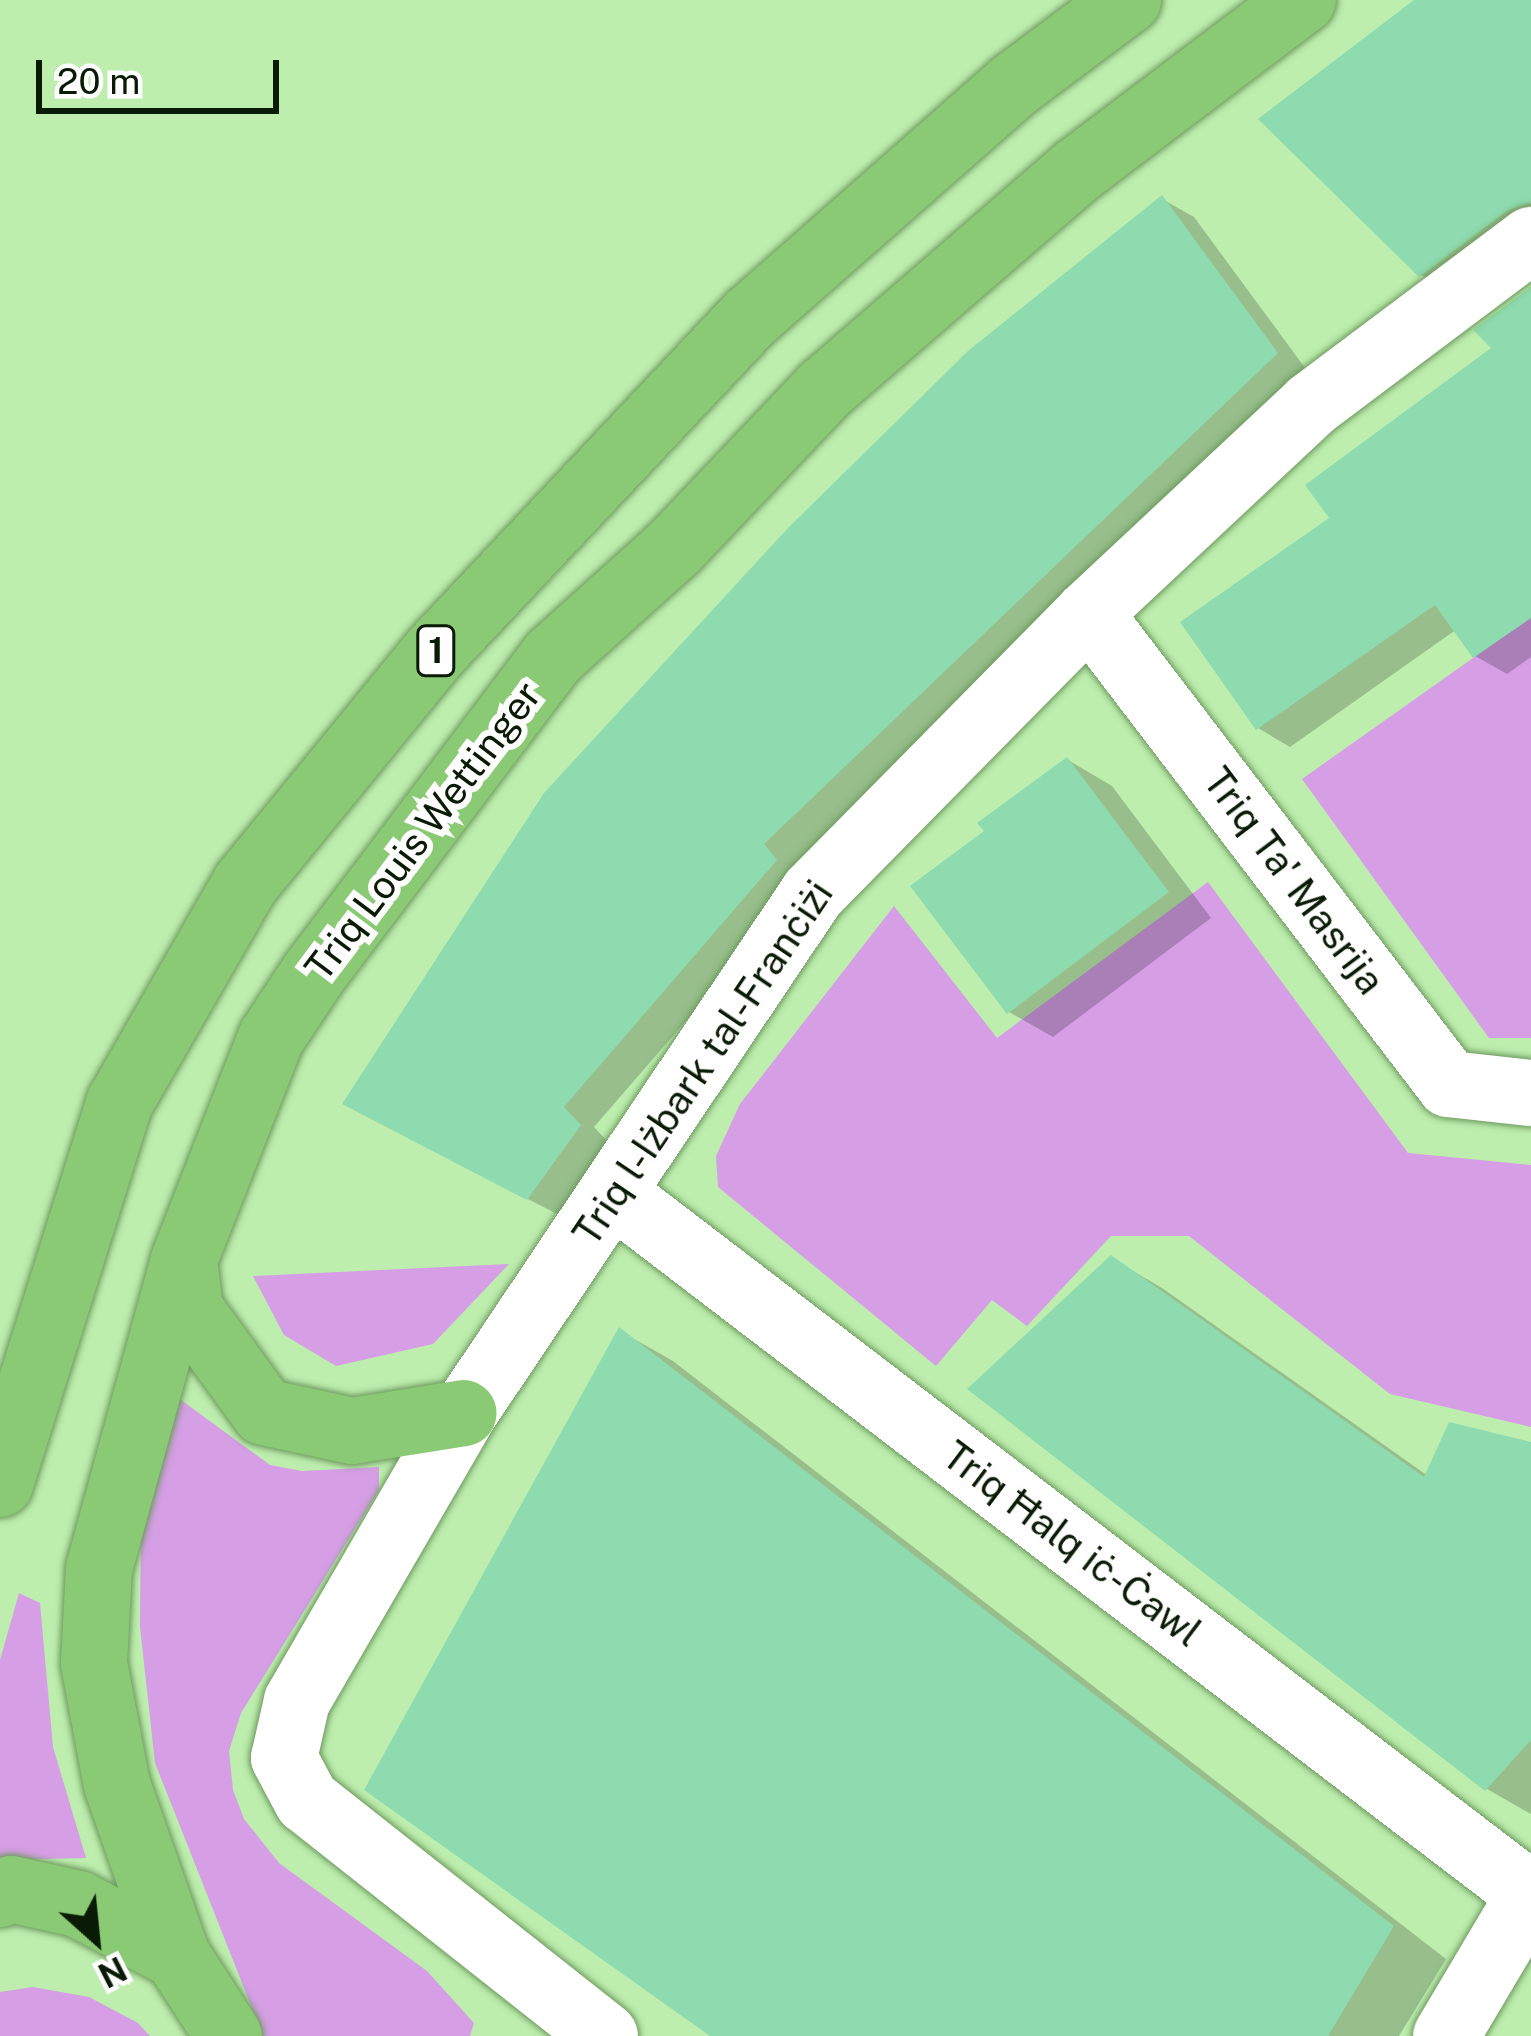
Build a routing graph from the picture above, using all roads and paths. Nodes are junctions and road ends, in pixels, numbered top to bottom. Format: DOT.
graph roads {
  1 [pos="1128,0"];
  2 [pos="1303,0"];
  3 [pos="1531,240"];
  4 [pos="1089,613"];
  5 [pos="1531,1093"];
  6 [pos="614,1194"];
  7 [pos="184,1260"];
  8 [pos="464,1413"];
  9 [pos="0,1484"];
  10 [pos="0,1894"];
  11 [pos="1531,1894"];
  12 [pos="177,1956"];
  13 [pos="229,2036"];
  14 [pos="605,2036"];
  15 [pos="1446,2036"];
  1 -- 9 [label="highway, 1"];
  2 -- 7 [label="highway, Triq Louis Wettinger"];
  3 -- 4 [label="street, Triq l-Iżbark tal-Franċiżi"];
  4 -- 5 [label="street, Triq Ta' Masrija"];
  4 -- 6 [label="street, Triq l-Iżbark tal-Franċiżi"];
  6 -- 8 [label="street, Triq l-Iżbark tal-Franċiżi"];
  6 -- 11 [label="street, Triq Ħalq iċ-Ċawl"];
  7 -- 8 [label="highway"];
  7 -- 12 [label="highway, Triq Louis Wettinger"];
  8 -- 14 [label="street, Triq l-Iżbark tal-Franċiżi"];
  10 -- 12 [label="highway"];
  11 -- 15 [label="street"];
  12 -- 13 [label="highway, Triq Louis Wettinger"];
}
